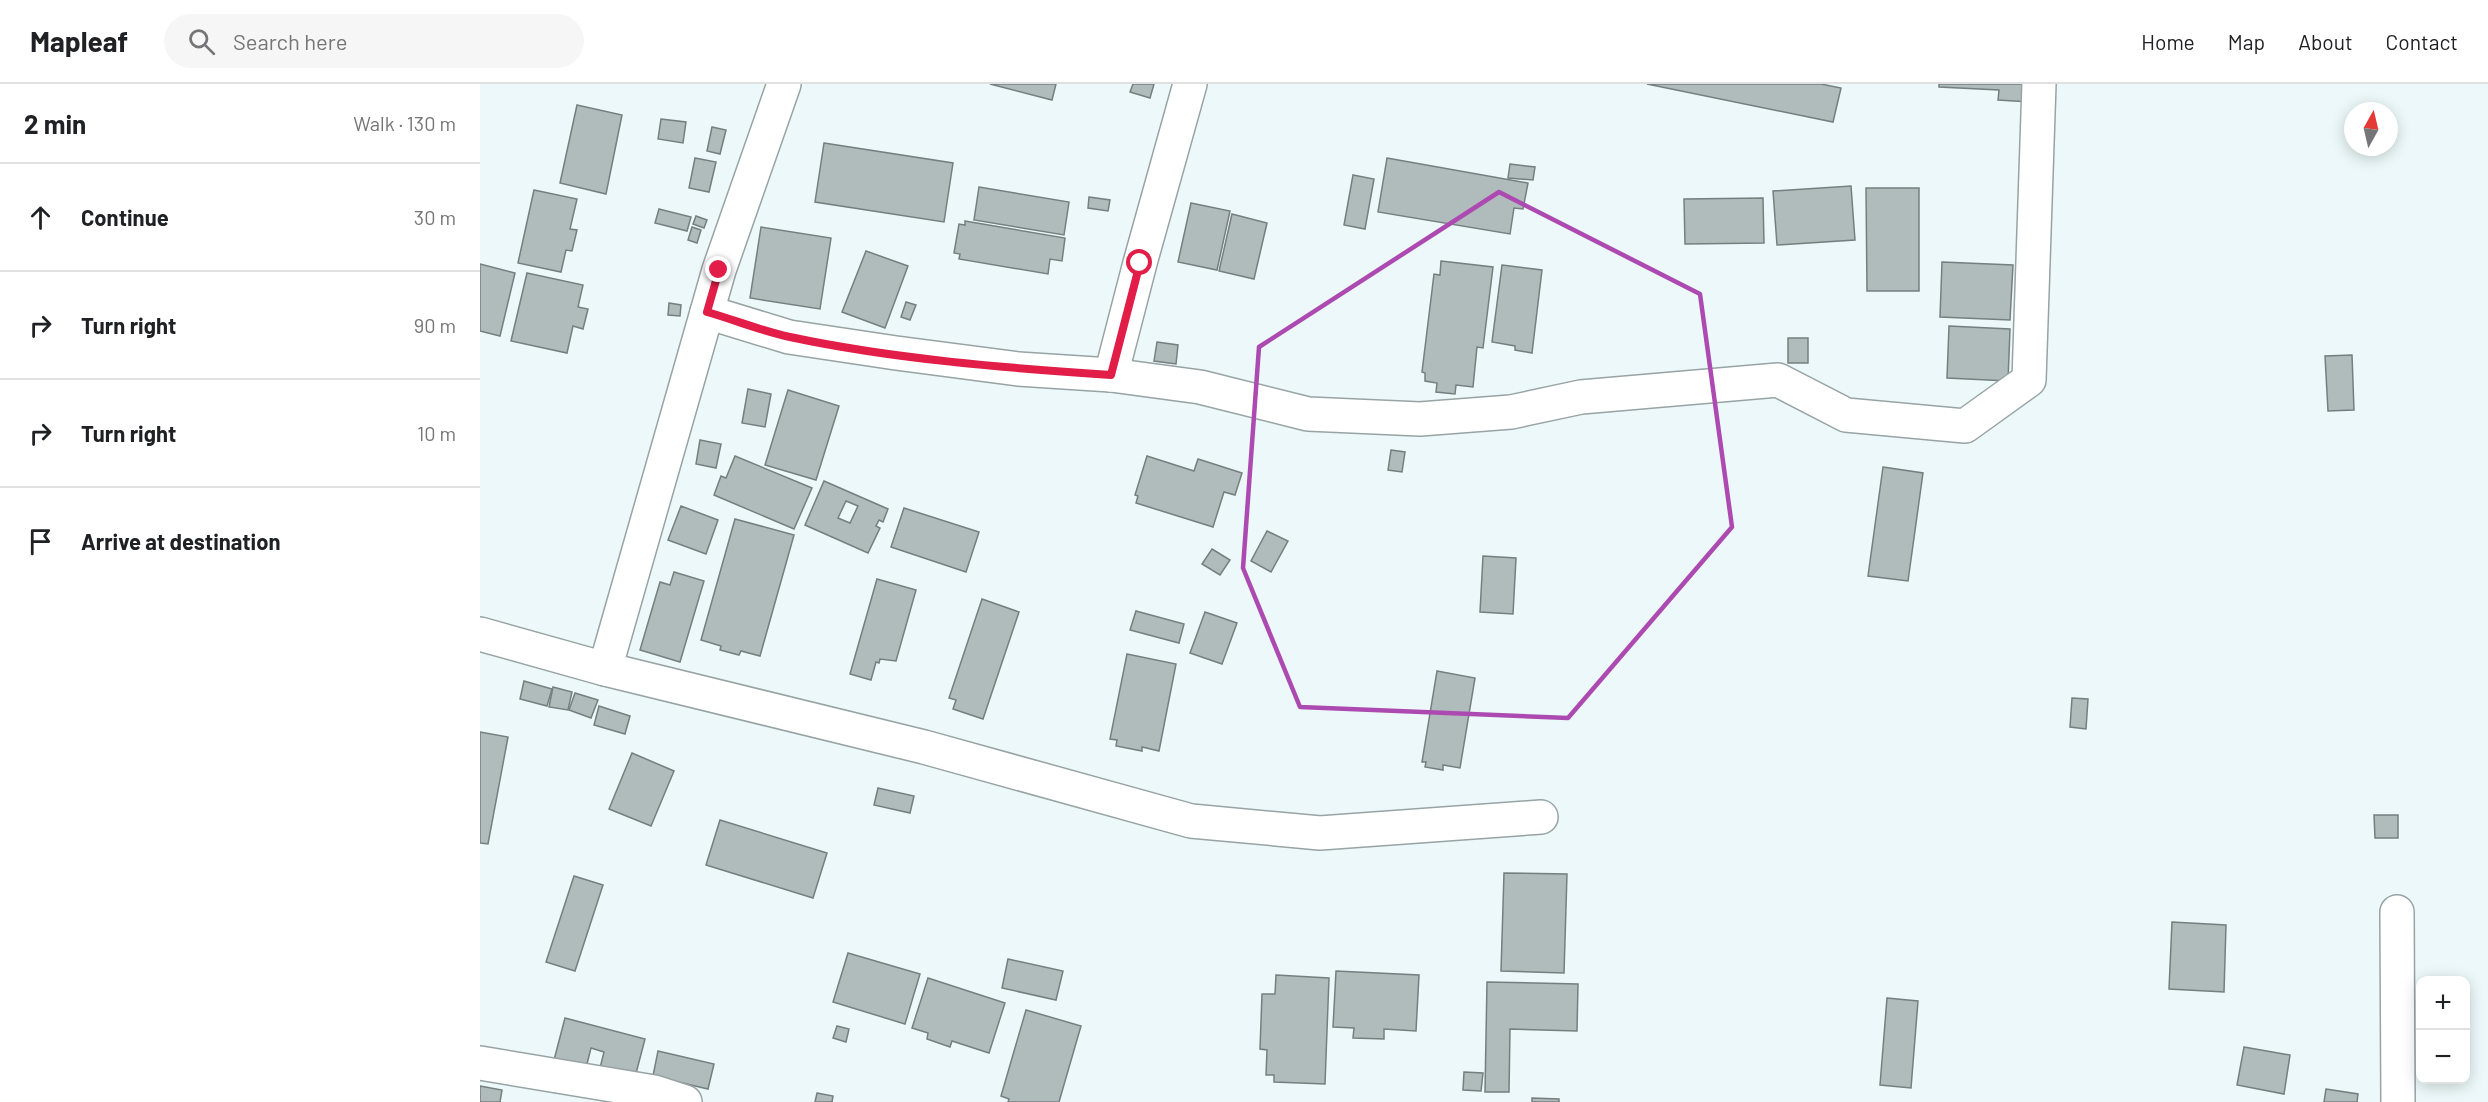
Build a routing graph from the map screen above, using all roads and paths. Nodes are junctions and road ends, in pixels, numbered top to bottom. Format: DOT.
graph roads {
  1 [pos="784,84"];
  2 [pos="1190,84"];
  3 [pos="2039,84"];
  4 [pos="707,312"];
  5 [pos="1111,375"];
  6 [pos="480,634"];
  7 [pos="606,669"];
  8 [pos="1541,817"];
  9 [pos="2397,912"];
  10 [pos="480,1063"];
  11 [pos="685,1102"];
  12 [pos="2398,1102"];
  1 -- 4 [label="street"];
  2 -- 5 [label="street"];
  3 -- 5 [label="street"];
  4 -- 5 [label="street"];
  4 -- 7 [label="street"];
  6 -- 7 [label="street"];
  7 -- 8 [label="street"];
  9 -- 12 [label="street"];
  10 -- 11 [label="street"];
}
